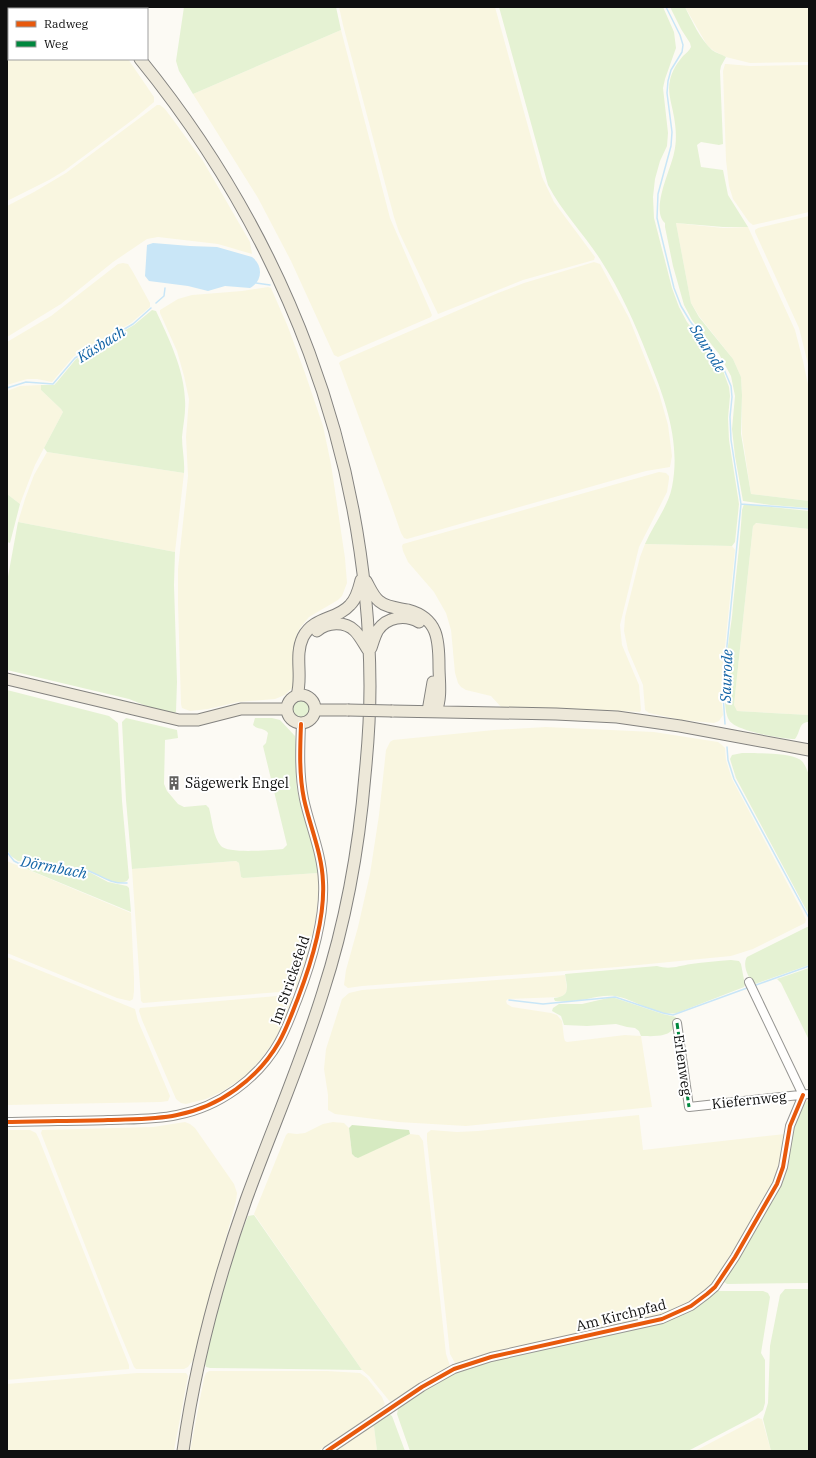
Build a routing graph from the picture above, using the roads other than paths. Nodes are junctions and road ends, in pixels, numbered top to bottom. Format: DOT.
graph roads {
  1 [pos="141,60"];
  2 [pos="363,575"];
  3 [pos="369,652"];
  4 [pos="7,679"];
  5 [pos="439,692"];
  6 [pos="301,695"];
  7 [pos="286,708"];
  8 [pos="316,710"];
  9 [pos="432,711"];
  10 [pos="462,712"];
  11 [pos="301,724"];
  12 [pos="809,750"];
  13 [pos="749,982"];
  14 [pos="677,1023"];
  15 [pos="806,1094"];
  16 [pos="689,1107"];
  17 [pos="7,1122"];
  18 [pos="183,1451"];
  19 [pos="327,1451"];
  1 -- 2 [label="main road"];
  2 -- 3 [label="main road"];
  2 -- 5 [label="main road"];
  2 -- 6 [label="main road"];
  3 -- 6 [label="main road"];
  3 -- 9 [label="main road"];
  3 -- 18 [label="main road"];
  4 -- 7 [label="main road"];
  5 -- 9 [label="main road"];
  5 -- 10 [label="main road"];
  6 -- 7 [label="main road"];
  6 -- 8 [label="main road"];
  7 -- 11 [label="main road"];
  8 -- 9 [label="main road, bridge"];
  8 -- 11 [label="main road"];
  9 -- 10 [label="main road"];
  10 -- 12 [label="main road"];
  11 -- 17 [label="street, Im Strickefeld"];
  13 -- 15 [label="street"];
  14 -- 16 [label="street, Erlenweg"];
  15 -- 16 [label="street, Kiefernweg"];
  15 -- 19 [label="street, Am Kirchpfad"];
}
